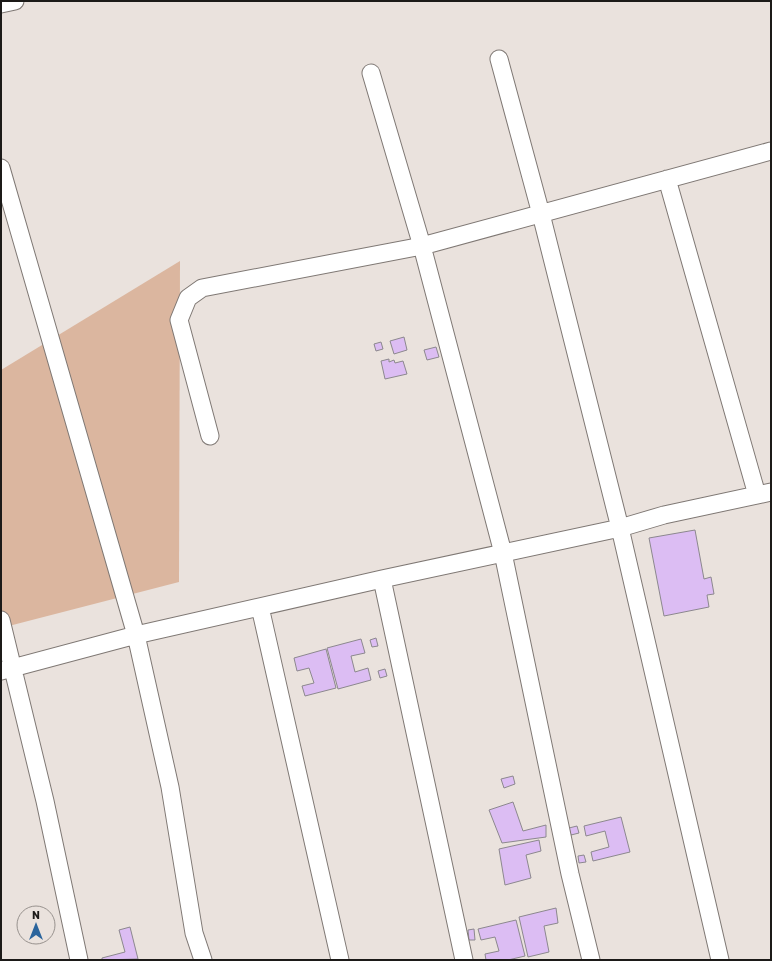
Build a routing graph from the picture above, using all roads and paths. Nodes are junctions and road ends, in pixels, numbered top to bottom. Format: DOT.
graph roads {
  1 [pos="15,1"];
  2 [pos="1,4"];
  3 [pos="498,59"];
  4 [pos="371,73"];
  5 [pos="771,151"];
  6 [pos="1,168"];
  7 [pos="667,179"];
  8 [pos="541,214"];
  9 [pos="422,246"];
  10 [pos="210,436"];
  11 [pos="764,494"];
  12 [pos="620,528"];
  13 [pos="503,553"];
  14 [pos="382,579"];
  15 [pos="260,607"];
  16 [pos="1,620"];
  17 [pos="136,635"];
  18 [pos="7,669"];
  19 [pos="79,960"];
  20 [pos="203,960"];
  21 [pos="340,960"];
  22 [pos="464,960"];
  23 [pos="591,960"];
  24 [pos="720,960"];
  1 -- 2 [label="street"];
  3 -- 8 [label="street"];
  4 -- 9 [label="street"];
  5 -- 7 [label="street"];
  6 -- 17 [label="street"];
  7 -- 8 [label="street"];
  7 -- 11 [label="street"];
  8 -- 9 [label="street"];
  8 -- 12 [label="street"];
  9 -- 10 [label="street"];
  9 -- 13 [label="street"];
  11 -- 12 [label="street"];
  12 -- 13 [label="street"];
  12 -- 24 [label="street"];
  13 -- 14 [label="street"];
  13 -- 23 [label="street"];
  14 -- 15 [label="street"];
  14 -- 22 [label="street"];
  15 -- 17 [label="street"];
  15 -- 21 [label="street"];
  16 -- 18 [label="street"];
  17 -- 18 [label="street"];
  17 -- 20 [label="street"];
  18 -- 19 [label="street"];
}
